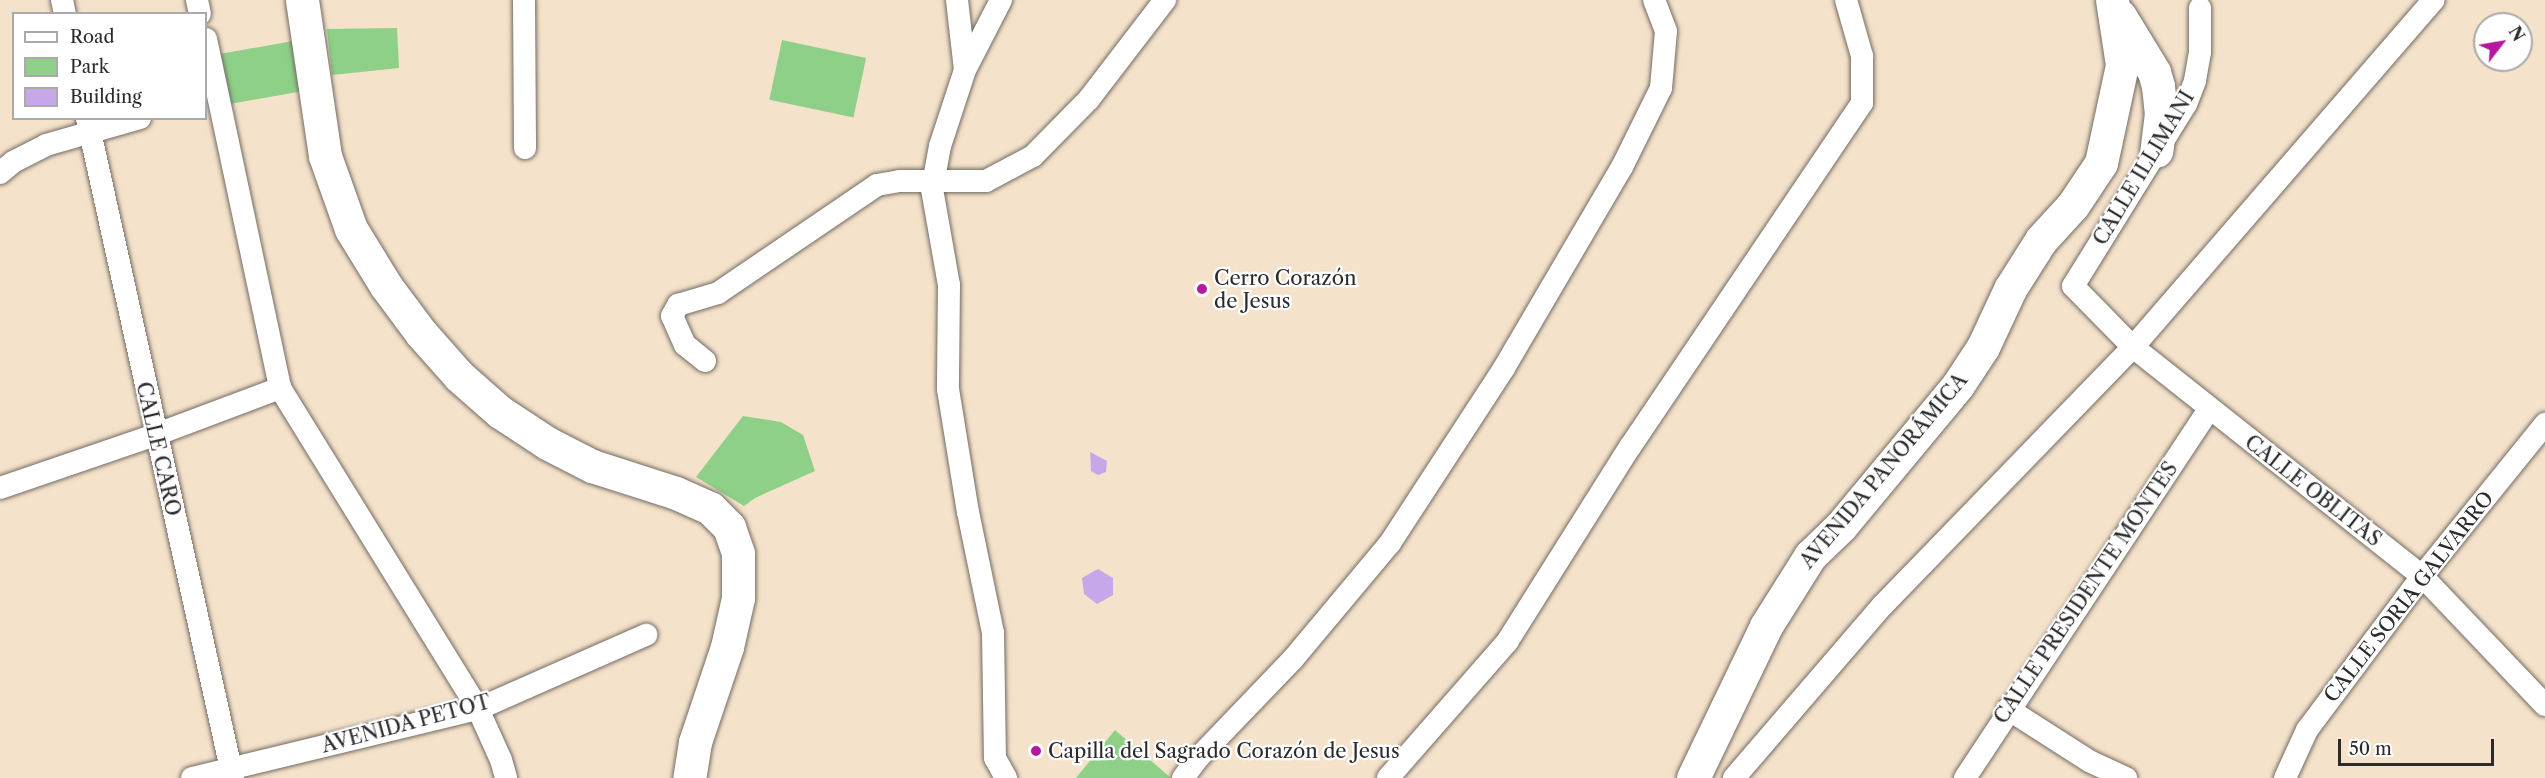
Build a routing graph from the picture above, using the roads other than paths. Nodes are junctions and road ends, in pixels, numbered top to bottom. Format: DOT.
graph roads {
  1 [pos="302,0"];
  2 [pos="524,0"];
  3 [pos="957,0"];
  4 [pos="1001,0"];
  5 [pos="1165,0"];
  6 [pos="1654,0"];
  7 [pos="1846,0"];
  8 [pos="2434,0"];
  9 [pos="2112,3"];
  10 [pos="2200,3"];
  11 [pos="207,44"];
  12 [pos="2132,59"];
  13 [pos="965,70"];
  14 [pos="125,120"];
  15 [pos="88,125"];
  16 [pos="525,147"];
  17 [pos="2156,151"];
  18 [pos="0,173"];
  19 [pos="933,181"];
  20 [pos="2073,286"];
  21 [pos="2133,347"];
  22 [pos="705,361"];
  23 [pos="280,388"];
  24 [pos="2209,409"];
  25 [pos="2545,424"];
  26 [pos="155,435"];
  27 [pos="0,488"];
  28 [pos="2422,576"];
  29 [pos="646,636"];
  30 [pos="2545,705"];
  31 [pos="478,709"];
  32 [pos="2008,709"];
  33 [pos="232,773"];
  34 [pos="192,778"];
  35 [pos="506,778"];
  36 [pos="689,778"];
  37 [pos="1006,778"];
  38 [pos="1183,778"];
  39 [pos="1388,778"];
  40 [pos="1693,778"];
  41 [pos="1734,778"];
  42 [pos="1965,778"];
  43 [pos="2126,778"];
  44 [pos="2285,778"];
  1 -- 36 [label="main road"];
  2 -- 16 [label="street"];
  3 -- 13 [label="street"];
  4 -- 13 [label="street"];
  5 -- 19 [label="street"];
  6 -- 38 [label="street"];
  7 -- 39 [label="street"];
  8 -- 21 [label="street"];
  9 -- 12 [label="main road"];
  10 -- 17 [label="street, CALLE ILLIMANI"];
  11 -- 23 [label="street"];
  12 -- 17 [label="main road"];
  12 -- 40 [label="main road, AVENIDA PANORÁMICA"];
  13 -- 19 [label="street"];
  14 -- 15 [label="street"];
  15 -- 18 [label="street"];
  15 -- 26 [label="street, CALLE CARO"];
  17 -- 20 [label="street, CALLE ILLIMANI"];
  19 -- 22 [label="street"];
  19 -- 37 [label="street"];
  20 -- 21 [label="street, CALLE OBLITAS"];
  21 -- 24 [label="street, CALLE OBLITAS"];
  21 -- 41 [label="street"];
  23 -- 26 [label="street"];
  23 -- 31 [label="street"];
  24 -- 28 [label="street, CALLE OBLITAS"];
  24 -- 32 [label="street, CALLE PRESIDENTE MONTES"];
  25 -- 28 [label="street, CALLE SORIA GALVARRO"];
  26 -- 27 [label="street"];
  26 -- 33 [label="street, CALLE CARO"];
  28 -- 30 [label="street, CALLE OBLITAS"];
  28 -- 44 [label="street, CALLE SORIA GALVARRO"];
  29 -- 31 [label="street, AVENIDA PETOT"];
  31 -- 33 [label="street, AVENIDA PETOT"];
  31 -- 35 [label="street"];
  32 -- 42 [label="street, CALLE PRESIDENTE MONTES"];
  32 -- 43 [label="street"];
  33 -- 34 [label="street, AVENIDA PETOT"];
}
